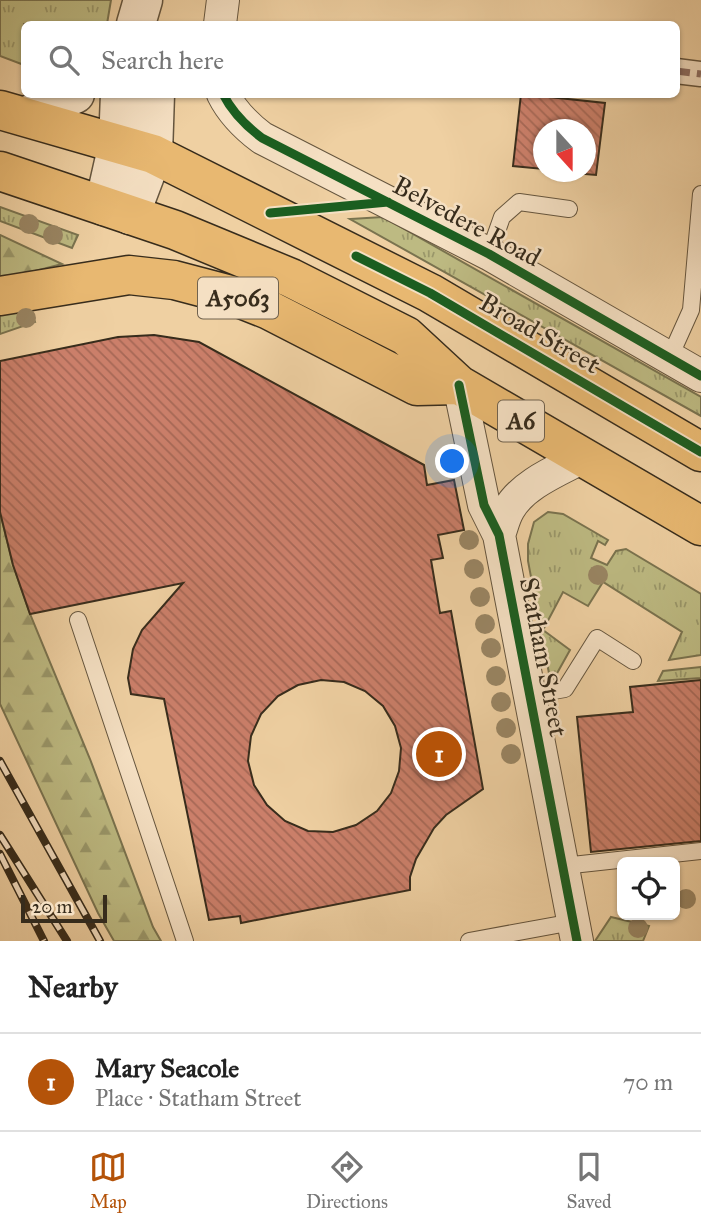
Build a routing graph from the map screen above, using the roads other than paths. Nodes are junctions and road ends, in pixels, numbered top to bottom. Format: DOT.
graph roads {
  1 [pos="143,0"];
  2 [pos="153,0"];
  3 [pos="223,0"];
  4 [pos="137,21"];
  5 [pos="154,21"];
  6 [pos="220,21"];
  7 [pos="680,71"];
  8 [pos="701,74"];
  9 [pos="62,98"];
  10 [pos="121,98"];
  11 [pos="154,98"];
  12 [pos="225,98"];
  13 [pos="13,113"];
  14 [pos="136,149"];
  15 [pos="0,171"];
  16 [pos="701,194"];
  17 [pos="569,209"];
  18 [pos="117,211"];
  19 [pos="489,254"];
  20 [pos="0,296"];
  21 [pos="670,359"];
  22 [pos="701,376"];
  23 [pos="459,385"];
  24 [pos="701,452"];
  25 [pos="583,457"];
  26 [pos="701,526"];
  27 [pos="499,535"];
  28 [pos="78,620"];
  29 [pos="633,661"];
  30 [pos="531,695"];
  31 [pos="701,851"];
  32 [pos="563,866"];
  33 [pos="575,931"];
  34 [pos="185,941"];
  35 [pos="469,941"];
  1 -- 4 [label="street"];
  2 -- 5 [label="street"];
  3 -- 6 [label="street"];
  7 -- 8 [label="street"];
  9 -- 13 [label="street"];
  10 -- 14 [label="street"];
  11 -- 14 [label="street"];
  12 -- 19 [label="street, Belvedere Road"];
  13 -- 14 [label="highway, Broad Street / A6"];
  14 -- 18 [label="street"];
  14 -- 24 [label="highway, Broad Street / A6"];
  15 -- 18 [label="highway, A6"];
  16 -- 21 [label="lane"];
  17 -- 19 [label="lane"];
  18 -- 23 [label="highway, A6"];
  19 -- 21 [label="street, Belvedere Road"];
  20 -- 23 [label="highway, A5063"];
  21 -- 22 [label="street, Belvedere Road"];
  23 -- 25 [label="highway, A6"];
  23 -- 27 [label="street, Statham Street"];
  25 -- 26 [label="highway, A6"];
  25 -- 27 [label="street"];
  27 -- 30 [label="street, Statham Street"];
  28 -- 34 [label="lane"];
  29 -- 30 [label="lane"];
  30 -- 32 [label="street, Statham Street"];
  31 -- 32 [label="lane"];
  32 -- 33 [label="street, Statham Street"];
  33 -- 35 [label="lane"];
}
